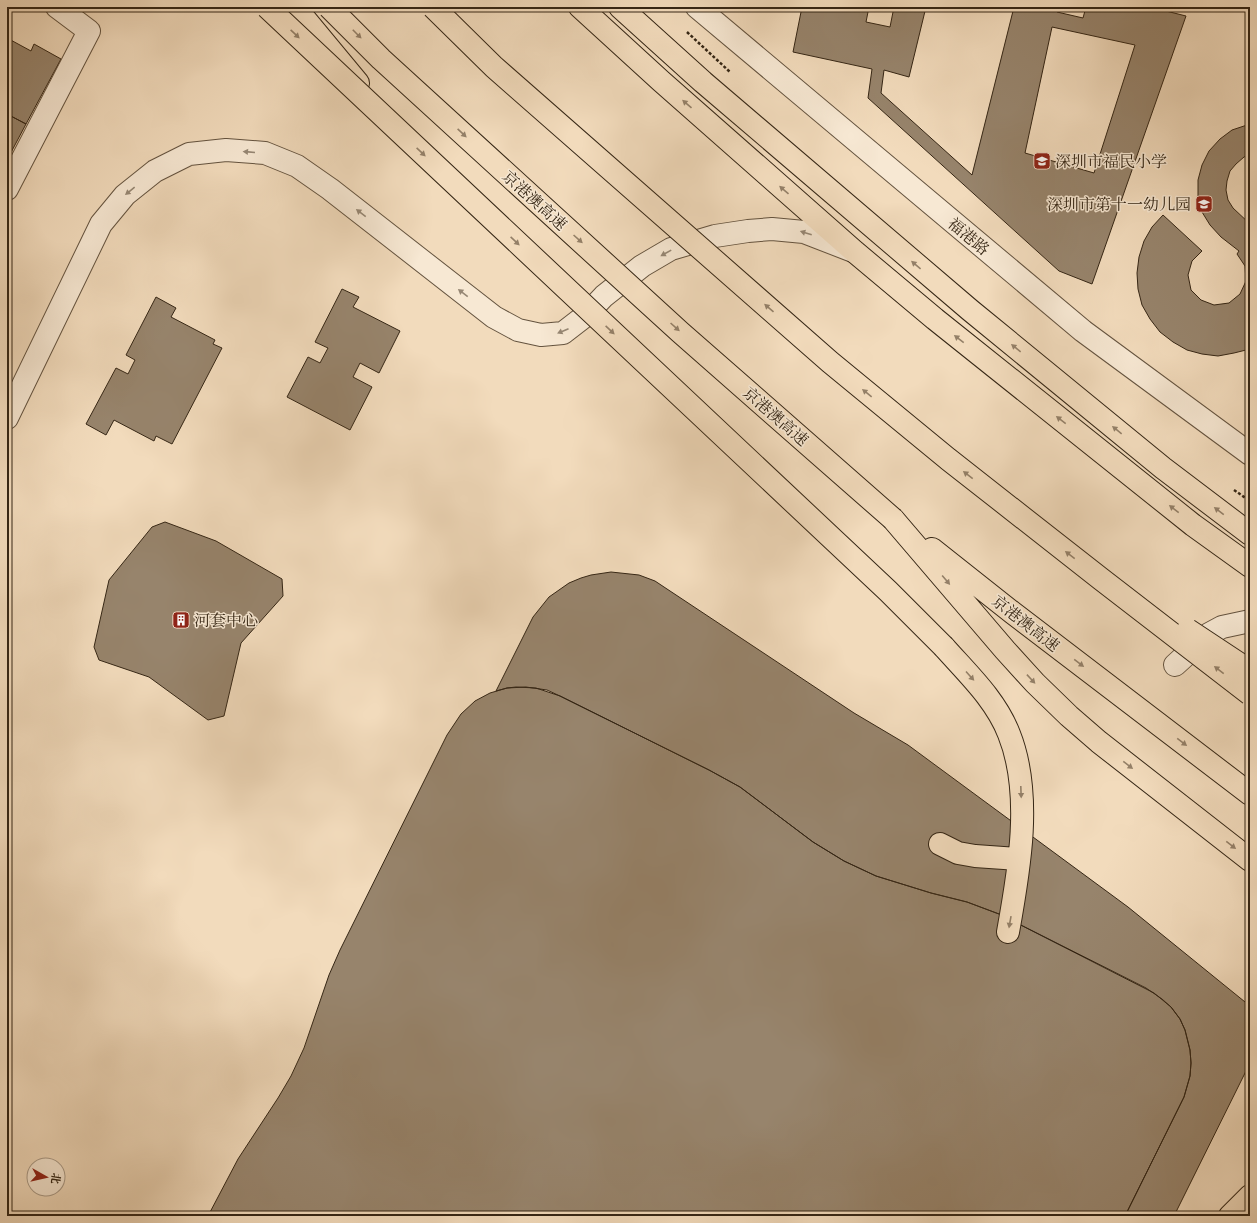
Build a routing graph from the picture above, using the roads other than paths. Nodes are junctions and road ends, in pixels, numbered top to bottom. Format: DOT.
graph roads {
  1 [pos="57,7"];
  2 [pos="267,7"];
  3 [pos="295,7"];
  4 [pos="329,7"];
  5 [pos="433,7"];
  6 [pos="580,7"];
  7 [pos="620,7"];
  8 [pos="697,7"];
  9 [pos="399,131"];
  10 [pos="7,189"];
  11 [pos="856,252"];
  12 [pos="7,418"];
  13 [pos="1250,454"];
  14 [pos="893,519"];
  15 [pos="1250,534"];
  16 [pos="1250,566"];
  17 [pos="1101,579"];
  18 [pos="1250,621"];
  19 [pos="1175,665"];
  20 [pos="1250,671"];
  21 [pos="1250,694"];
  22 [pos="1250,794"];
  23 [pos="940,844"];
  24 [pos="1019,859"];
  25 [pos="1250,860"];
  26 [pos="1008,932"];
  27 [pos="1250,1196"];
  28 [pos="1230,1216"];
  1 -- 10 [label="street"];
  2 -- 9 [label="main road, one-way, bridge"];
  3 -- 9 [label="main road, bridge"];
  4 -- 14 [label="main road, 京港澳高速, one-way, bridge"];
  17 -- 5 [label="main road, one-way, bridge"];
  11 -- 6 [label="main road, one-way"];
  15 -- 7 [label="main road, one-way"];
  8 -- 13 [label="street, 福港路"];
  9 -- 24 [label="main road, one-way, bridge"];
  11 -- 12 [label="street, one-way"];
  16 -- 11 [label="main road, one-way"];
  14 -- 22 [label="main road, 京港澳高速, one-way"];
  14 -- 25 [label="main road, one-way"];
  17 -- 20 [label="main road, bridge"];
  21 -- 17 [label="main road, one-way, bridge"];
  18 -- 19 [label="street"];
  23 -- 24 [label="main road"];
  24 -- 26 [label="main road, one-way"];
  27 -- 28 [label="main road"];
}
